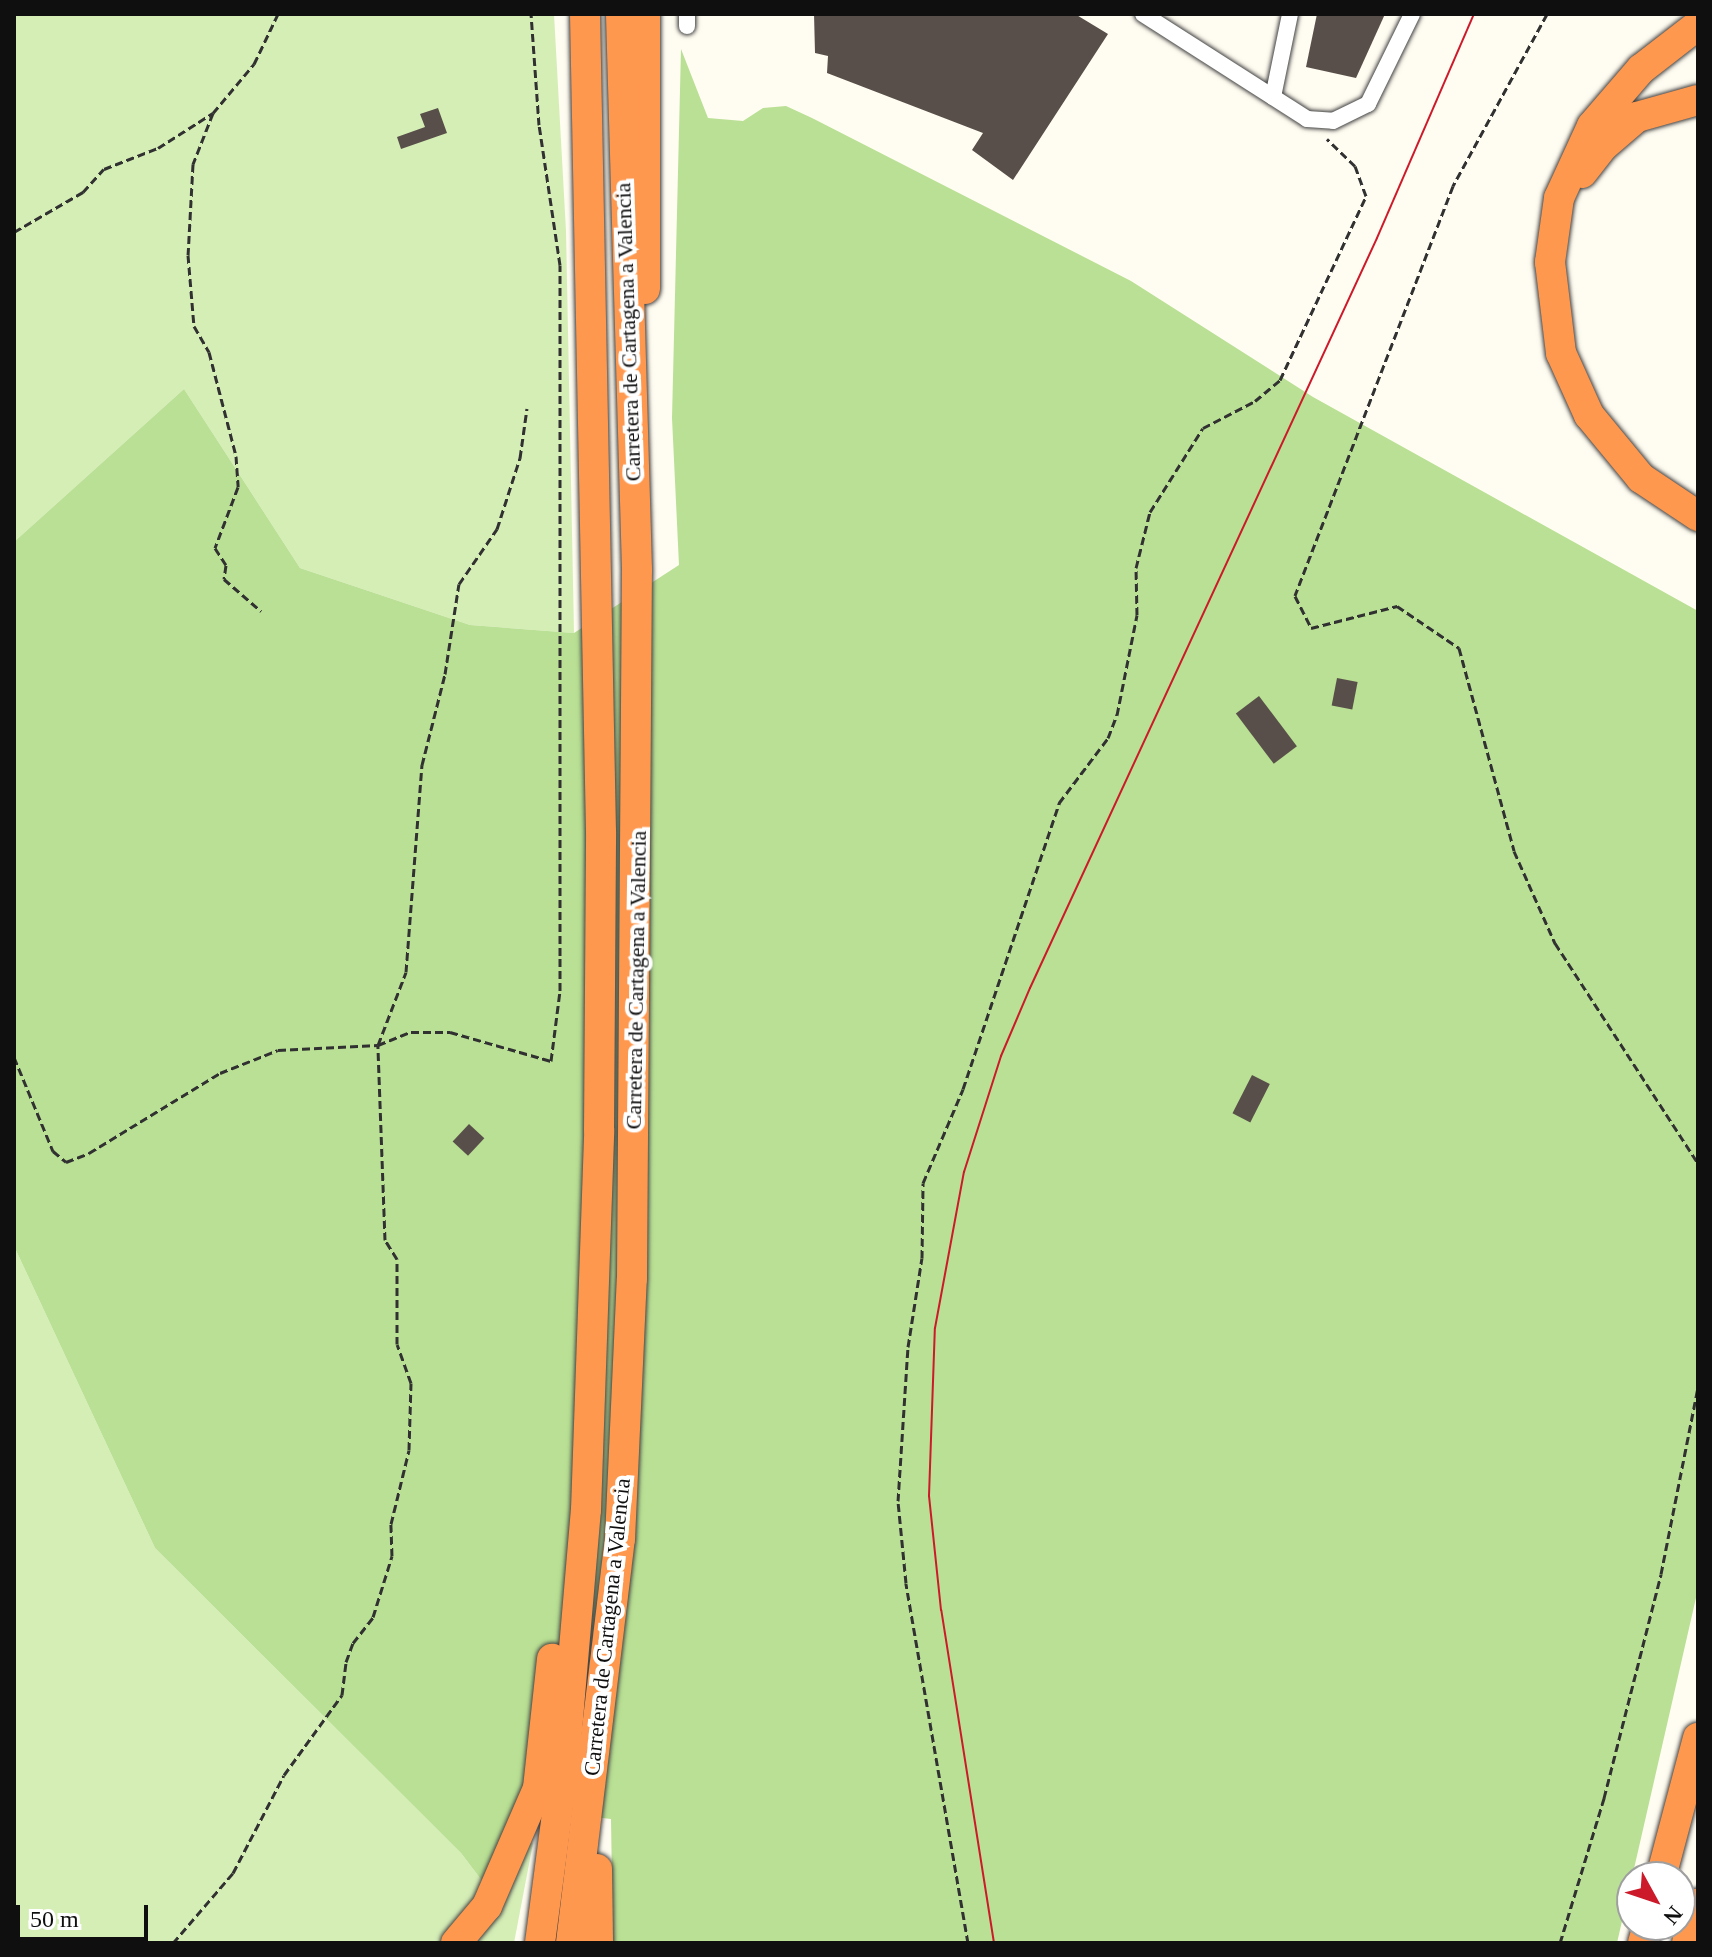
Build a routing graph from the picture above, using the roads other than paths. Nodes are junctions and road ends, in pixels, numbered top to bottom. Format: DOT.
graph roads {
  1 [pos="585,14"];
  2 [pos="621,14"];
  3 [pos="645,14"];
  4 [pos="1143,14"];
  5 [pos="1290,14"];
  6 [pos="1412,14"];
  7 [pos="1698,25"];
  8 [pos="1273,97"];
  9 [pos="1698,100"];
  10 [pos="1698,503"];
  11 [pos="1698,516"];
  12 [pos="637,570"];
  13 [pos="595,1275"];
  14 [pos="620,1539"];
  15 [pos="1698,1738"];
  16 [pos="1665,1861"];
  17 [pos="1698,1904"];
  18 [pos="456,1943"];
  19 [pos="540,1943"];
  20 [pos="571,1943"];
  21 [pos="598,1943"];
  22 [pos="1687,1943"];
  1 -- 13 [label="highway, Carretera de Cartagena a Valencia"];
  2 -- 12 [label="highway, Carretera de Cartagena a Valencia"];
  3 -- 12 [label="highway"];
  4 -- 8 [label="street"];
  5 -- 8 [label="street"];
  6 -- 8 [label="street"];
  7 -- 11 [label="highway"];
  9 -- 10 [label="highway"];
  12 -- 14 [label="highway, Carretera de Cartagena a Valencia"];
  13 -- 18 [label="highway"];
  13 -- 19 [label="highway, Carretera de Cartagena a Valencia"];
  14 -- 20 [label="highway, Carretera de Cartagena a Valencia"];
  14 -- 21 [label="highway"];
  15 -- 16 [label="highway"];
  17 -- 22 [label="highway"];
}
